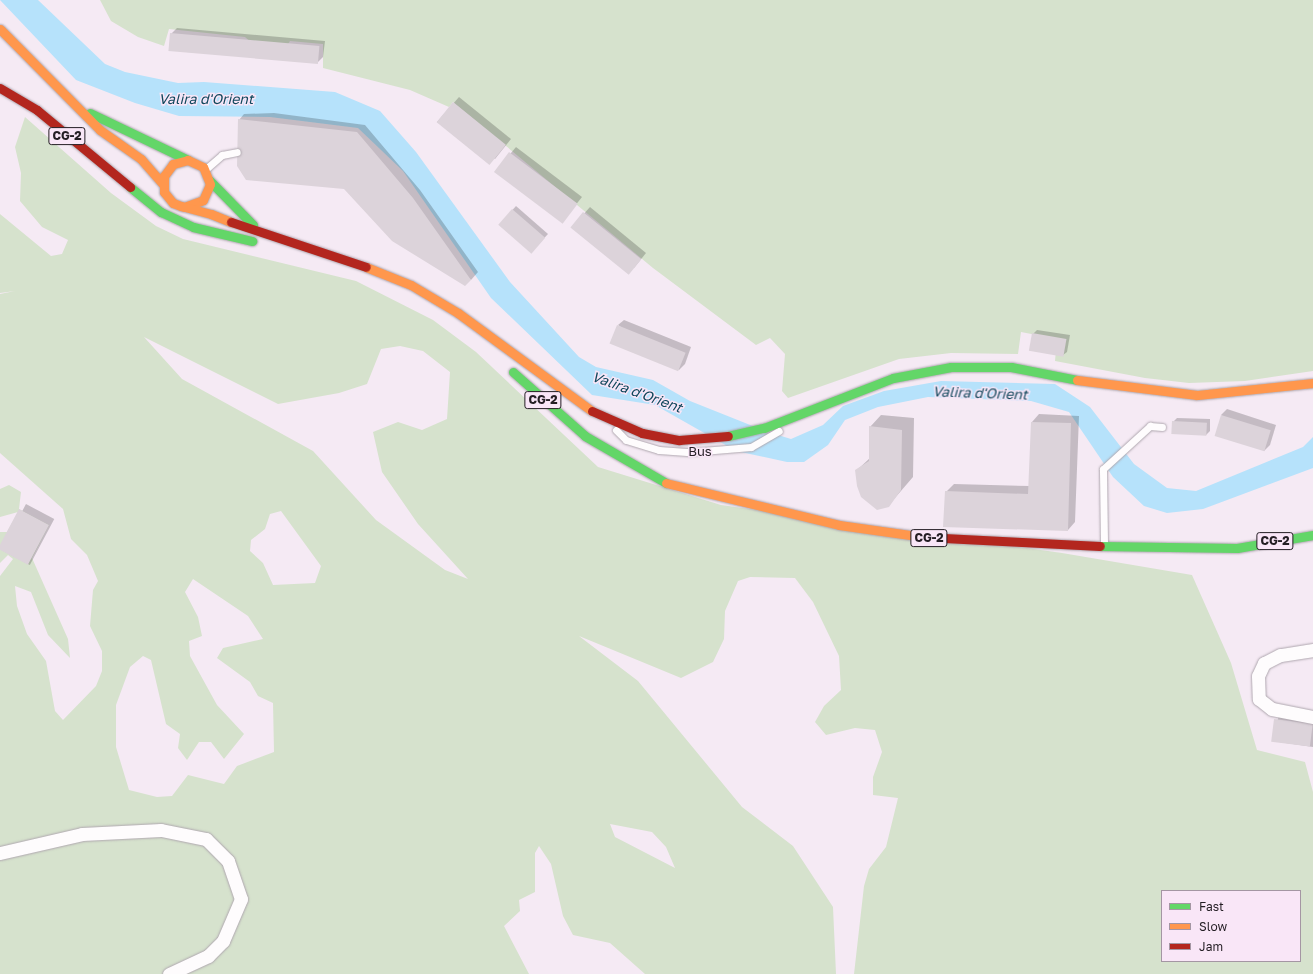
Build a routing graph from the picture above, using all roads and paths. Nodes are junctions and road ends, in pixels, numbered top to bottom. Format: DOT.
graph roads {
  1 [pos="0,29"];
  2 [pos="0,88"];
  3 [pos="83,110"];
  4 [pos="237,152"];
  5 [pos="188,160"];
  6 [pos="205,170"];
  7 [pos="209,180"];
  8 [pos="163,186"];
  9 [pos="132,187"];
  10 [pos="146,199"];
  11 [pos="180,206"];
  12 [pos="266,236"];
  13 [pos="295,246"];
  14 [pos="468,322"];
  15 [pos="1313,383"];
  16 [pos="798,416"];
  17 [pos="603,418"];
  18 [pos="1162,427"];
  19 [pos="1299,526"];
  20 [pos="1313,535"];
  21 [pos="1104,546"];
  22 [pos="1237,548"];
  23 [pos="1313,650"];
  24 [pos="1313,717"];
  25 [pos="0,853"];
  26 [pos="169,974"];
  1 -- 3 [label="main road"];
  2 -- 9 [label="main road, CG-2"];
  3 -- 5 [label="main road"];
  3 -- 8 [label="main road"];
  4 -- 6 [label="lane"];
  5 -- 6 [label="main road"];
  5 -- 8 [label="main road"];
  6 -- 7 [label="main road, CG-2"];
  7 -- 11 [label="main road, CG-2"];
  7 -- 12 [label="main road, CG-2"];
  8 -- 9 [label="main road"];
  8 -- 11 [label="main road"];
  9 -- 10 [label="main road, CG-2"];
  10 -- 11 [label="main road, CG-2"];
  10 -- 13 [label="main road"];
  11 -- 12 [label="main road, CG-2"];
  12 -- 13 [label="main road, CG-2"];
  13 -- 14 [label="main road, CG-2"];
  14 -- 17 [label="main road, CG-2"];
  14 -- 21 [label="main road, CG-2"];
  15 -- 16 [label="main road, CG-2"];
  16 -- 17 [label="main road, CG-2"];
  16 -- 17 [label="lane, Bus"];
  18 -- 21 [label="lane"];
  19 -- 22 [label="main road"];
  20 -- 22 [label="main road, CG-2"];
  21 -- 22 [label="main road, CG-2"];
  23 -- 24 [label="street"];
  25 -- 26 [label="street"];
}
